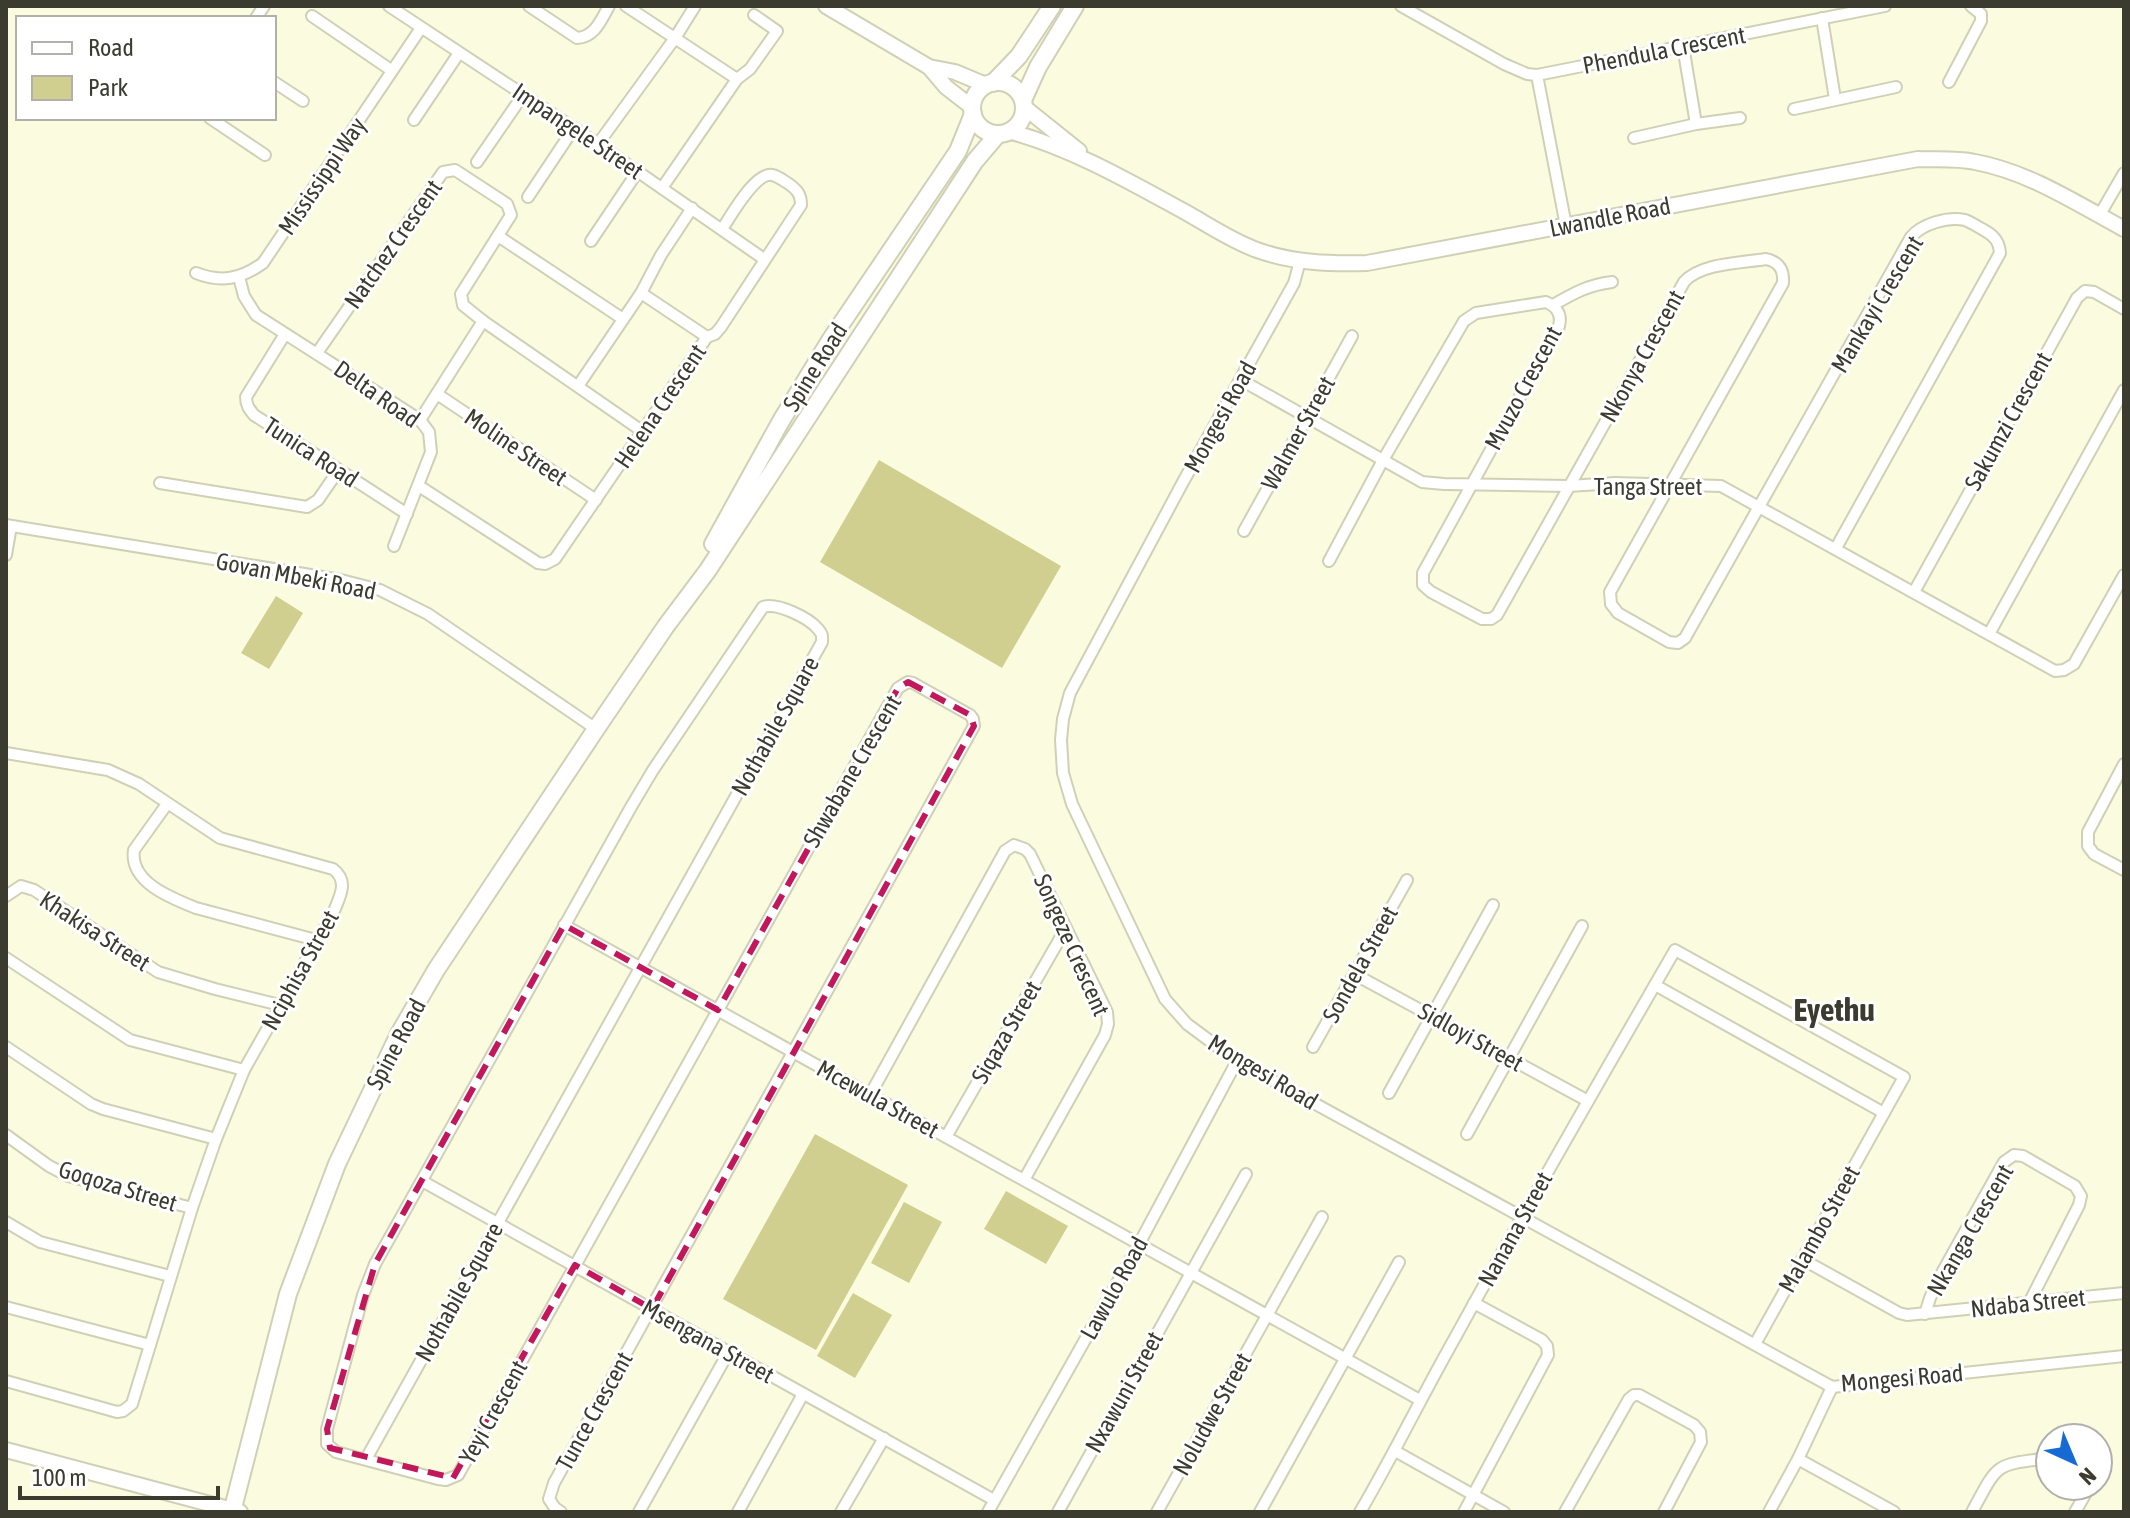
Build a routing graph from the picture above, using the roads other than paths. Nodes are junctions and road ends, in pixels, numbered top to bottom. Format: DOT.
graph roads {
  1 [pos="389,6"];
  2 [pos="529,6"];
  3 [pos="609,6"];
  4 [pos="626,6"];
  5 [pos="695,6"];
  6 [pos="826,6"];
  7 [pos="1052,6"];
  8 [pos="1075,6"];
  9 [pos="1401,6"];
  10 [pos="1885,6"];
  11 [pos="1971,6"];
  12 [pos="754,15"];
  13 [pos="312,16"];
  14 [pos="1822,18"];
  15 [pos="421,28"];
  16 [pos="675,38"];
  17 [pos="1683,46"];
  18 [pos="459,53"];
  19 [pos="929,67"];
  20 [pos="391,70"];
  21 [pos="1537,75"];
  22 [pos="737,79"];
  23 [pos="1949,82"];
  24 [pos="276,83"];
  25 [pos="990,84"];
  26 [pos="1896,87"];
  27 [pos="523,95"];
  28 [pos="1835,99"];
  29 [pos="303,101"];
  30 [pos="1023,104"];
  31 [pos="1794,109"];
  32 [pos="973,111"];
  33 [pos="1740,118"];
  34 [pos="213,120"];
  35 [pos="414,120"];
  36 [pos="1696,124"];
  37 [pos="574,128"];
  38 [pos="1003,132"];
  39 [pos="1634,138"];
  40 [pos="598,144"];
  41 [pos="265,155"];
  42 [pos="477,162"];
  43 [pos="1102,168"];
  44 [pos="638,171"];
  45 [pos="2124,173"];
  46 [pos="662,188"];
  47 [pos="528,197"];
  48 [pos="692,208"];
  49 [pos="2099,216"];
  50 [pos="1566,226"];
  51 [pos="722,229"];
  52 [pos="2124,229"];
  53 [pos="498,236"];
  54 [pos="591,241"];
  55 [pos="764,259"];
  56 [pos="1300,261"];
  57 [pos="196,273"];
  58 [pos="239,277"];
  59 [pos="1612,282"];
  60 [pos="641,293"];
  61 [pos="1553,305"];
  62 [pos="2124,309"];
  63 [pos="623,319"];
  64 [pos="483,321"];
  65 [pos="285,334"];
  66 [pos="1352,336"];
  67 [pos="707,337"];
  68 [pos="317,353"];
  69 [pos="1241,380"];
  70 [pos="578,386"];
  71 [pos="2124,390"];
  72 [pos="437,394"];
  73 [pos="1307,418"];
  74 [pos="420,420"];
  75 [pos="642,431"];
  76 [pos="1383,460"];
  77 [pos="338,471"];
  78 [pos="160,483"];
  79 [pos="1472,484"];
  80 [pos="419,486"];
  81 [pos="1569,486"];
  82 [pos="1671,486"];
  83 [pos="596,500"];
  84 [pos="1761,507"];
  85 [pos="407,514"];
  86 [pos="8,526"];
  87 [pos="1244,531"];
  88 [pos="394,546"];
  89 [pos="1836,548"];
  90 [pos="6,555"];
  91 [pos="1329,561"];
  92 [pos="2124,575"];
  93 [pos="1914,592"];
  94 [pos="2119,595"];
  95 [pos="666,626"];
  96 [pos="1989,634"];
  97 [pos="596,729"];
  98 [pos="6,753"];
  99 [pos="2124,764"];
  100 [pos="167,804"];
  101 [pos="2124,870"];
  102 [pos="1407,880"];
  103 [pos="6,896"];
  104 [pos="1493,905"];
  105 [pos="564,925"];
  106 [pos="1582,926"];
  107 [pos="1066,928"];
  108 [pos="316,940"];
  109 [pos="1675,950"];
  110 [pos="6,958"];
  111 [pos="641,966"];
  112 [pos="1354,974"];
  113 [pos="1655,985"];
  114 [pos="280,1005"];
  115 [pos="718,1010"];
  116 [pos="1432,1016"];
  117 [pos="6,1047"];
  118 [pos="1313,1047"];
  119 [pos="795,1052"];
  120 [pos="1508,1057"];
  121 [pos="1237,1061"];
  122 [pos="244,1070"];
  123 [pos="1389,1093"];
  124 [pos="870,1095"];
  125 [pos="1588,1101"];
  126 [pos="1884,1113"];
  127 [pos="1467,1134"];
  128 [pos="946,1137"];
  129 [pos="10,1138"];
  130 [pos="216,1139"];
  131 [pos="6,1151"];
  132 [pos="1246,1174"];
  133 [pos="1024,1180"];
  134 [pos="422,1181"];
  135 [pos="192,1208"];
  136 [pos="1522,1216"];
  137 [pos="1322,1217"];
  138 [pos="6,1222"];
  139 [pos="497,1223"];
  140 [pos="1139,1244"];
  141 [pos="1802,1259"];
  142 [pos="1399,1262"];
  143 [pos="575,1265"];
  144 [pos="1191,1273"];
  145 [pos="170,1276"];
  146 [pos="2124,1293"];
  147 [pos="1474,1303"];
  148 [pos="2029,1303"];
  149 [pos="6,1307"];
  150 [pos="652,1309"];
  151 [pos="1925,1314"];
  152 [pos="1267,1315"];
  153 [pos="1755,1344"];
  154 [pos="150,1345"];
  155 [pos="728,1353"];
  156 [pos="2124,1356"];
  157 [pos="1345,1359"];
  158 [pos="6,1381"];
  159 [pos="1832,1387"];
  160 [pos="803,1394"];
  161 [pos="1420,1400"];
  162 [pos="884,1438"];
  163 [pos="6,1450"];
  164 [pos="1395,1451"];
  165 [pos="366,1459"];
  166 [pos="1798,1459"];
  167 [pos="2034,1460"];
  168 [pos="1474,1495"];
  169 [pos="994,1500"];
  170 [pos="235,1511"];
  171 [pos="561,1512"];
  172 [pos="639,1512"];
  173 [pos="738,1512"];
  174 [pos="841,1512"];
  175 [pos="988,1512"];
  176 [pos="1058,1512"];
  177 [pos="1157,1512"];
  178 [pos="1260,1512"];
  179 [pos="1360,1512"];
  180 [pos="1464,1512"];
  181 [pos="1504,1512"];
  182 [pos="1565,1512"];
  183 [pos="1664,1512"];
  184 [pos="1769,1512"];
  185 [pos="1894,1512"];
  186 [pos="1972,1512"];
  1 -- 15 [label="street, Impangele Street"];
  2 -- 3 [label="street"];
  4 -- 16 [label="street"];
  5 -- 16 [label="street"];
  6 -- 19 [label="street"];
  7 -- 25 [label="main road, Spine Road"];
  8 -- 30 [label="main road, Spine Road"];
  9 -- 21 [label="street"];
  10 -- 14 [label="street, Phendula Crescent"];
  11 -- 23 [label="street"];
  12 -- 22 [label="street"];
  13 -- 20 [label="street"];
  14 -- 17 [label="street, Phendula Crescent"];
  14 -- 28 [label="street"];
  15 -- 18 [label="street, Impangele Street"];
  15 -- 20 [label="street, Mississippi Way"];
  16 -- 22 [label="street"];
  16 -- 40 [label="street"];
  17 -- 21 [label="street, Phendula Crescent"];
  17 -- 36 [label="street"];
  18 -- 27 [label="street, Impangele Street"];
  18 -- 35 [label="street"];
  19 -- 25 [label="street"];
  19 -- 32 [label="street"];
  20 -- 58 [label="street, Mississippi Way"];
  21 -- 50 [label="street"];
  22 -- 46 [label="street"];
  24 -- 29 [label="street"];
  25 -- 30 [label="main road"];
  25 -- 32 [label="main road, Spine Road"];
  26 -- 28 [label="street"];
  27 -- 37 [label="street, Impangele Street"];
  27 -- 42 [label="street"];
  28 -- 31 [label="street"];
  30 -- 38 [label="main road, Spine Road"];
  30 -- 43 [label="street, Lwandle Road"];
  32 -- 38 [label="main road"];
  32 -- 95 [label="main road, Spine Road"];
  33 -- 36 [label="street"];
  34 -- 41 [label="street"];
  36 -- 39 [label="street"];
  37 -- 40 [label="street, Impangele Street"];
  37 -- 47 [label="street"];
  38 -- 43 [label="street, Lwandle Road"];
  38 -- 95 [label="main road, Spine Road"];
  40 -- 44 [label="street, Impangele Street"];
  43 -- 56 [label="street, Lwandle Road"];
  44 -- 46 [label="street, Impangele Street"];
  44 -- 54 [label="street"];
  45 -- 49 [label="street"];
  46 -- 48 [label="street, Impangele Street"];
  48 -- 51 [label="street, Impangele Street"];
  48 -- 60 [label="street"];
  49 -- 50 [label="street, Lwandle Road"];
  49 -- 52 [label="street, Lwandle Road"];
  50 -- 56 [label="street, Lwandle Road"];
  51 -- 55 [label="street, Impangele Street"];
  51 -- 55 [label="street"];
  53 -- 63 [label="street"];
  53 -- 64 [label="street, Natchez Crescent"];
  53 -- 68 [label="street, Natchez Crescent"];
  55 -- 67 [label="street"];
  56 -- 69 [label="street, Mongesi Road"];
  57 -- 58 [label="street"];
  58 -- 65 [label="street, Delta Road"];
  59 -- 61 [label="street"];
  60 -- 63 [label="street"];
  60 -- 67 [label="street, Helena Crescent"];
  61 -- 76 [label="street, Mvuzo Crescent"];
  61 -- 79 [label="street, Mvuzo Crescent"];
  62 -- 93 [label="street, Sakumzi Crescent"];
  63 -- 70 [label="street"];
  64 -- 70 [label="street"];
  64 -- 72 [label="street"];
  65 -- 68 [label="street, Delta Road"];
  65 -- 77 [label="street, Tunica Road"];
  66 -- 73 [label="street, Walmer Street"];
  67 -- 75 [label="street, Helena Crescent"];
  68 -- 74 [label="street, Delta Road"];
  69 -- 73 [label="street, Tanga Street"];
  69 -- 121 [label="street, Mongesi Road"];
  70 -- 75 [label="street"];
  71 -- 96 [label="street"];
  72 -- 74 [label="street"];
  72 -- 83 [label="street, Moline Street"];
  73 -- 76 [label="street, Tanga Street"];
  73 -- 87 [label="street, Walmer Street"];
  74 -- 80 [label="street, Delta Road"];
  75 -- 83 [label="street, Helena Crescent"];
  76 -- 79 [label="street, Tanga Street"];
  76 -- 91 [label="street, Mvuzo Crescent"];
  77 -- 78 [label="street"];
  77 -- 85 [label="street, Tunica Road"];
  79 -- 81 [label="street, Tanga Street"];
  79 -- 81 [label="street, Mvuzo Crescent"];
  80 -- 83 [label="street, Helena Crescent"];
  80 -- 85 [label="street, Delta Road"];
  81 -- 82 [label="street, Tanga Street"];
  81 -- 82 [label="street, Nkonya Crescent"];
  82 -- 84 [label="street, Tanga Street"];
  82 -- 84 [label="street, Mankayi Crescent"];
  84 -- 89 [label="street, Tanga Street"];
  84 -- 89 [label="street, Mankayi Crescent"];
  85 -- 88 [label="street, Delta Road"];
  86 -- 90 [label="street"];
  86 -- 97 [label="street, Govan Mbeki Road"];
  89 -- 93 [label="street, Tanga Street"];
  92 -- 94 [label="street, Tanga Street"];
  93 -- 96 [label="street, Tanga Street"];
  94 -- 96 [label="street, Tanga Street"];
  95 -- 97 [label="main road, Spine Road"];
  97 -- 170 [label="main road, Spine Road"];
  98 -- 100 [label="street, Nciphisa Street"];
  99 -- 101 [label="street"];
  100 -- 108 [label="street, Nciphisa Street"];
  100 -- 108 [label="street"];
  102 -- 112 [label="street, Sondela Street"];
  103 -- 114 [label="street, Khakisa Street"];
  104 -- 116 [label="street"];
  105 -- 111 [label="street, Mcewula Street"];
  105 -- 111 [label="street, Nothabile Square"];
  105 -- 134 [label="street, Nothabile Square"];
  106 -- 120 [label="street"];
  107 -- 124 [label="street, Songeze Crescent"];
  107 -- 128 [label="street, Siqaza Street"];
  107 -- 133 [label="street, Songeze Crescent"];
  108 -- 114 [label="street, Nciphisa Street"];
  109 -- 113 [label="street, Nanana Street"];
  109 -- 126 [label="street, Malambo Street"];
  110 -- 122 [label="street"];
  111 -- 115 [label="street, Mcewula Street"];
  111 -- 139 [label="street, Nothabile Square"];
  112 -- 116 [label="street, Sidloyi Street"];
  112 -- 118 [label="street, Sondela Street"];
  113 -- 125 [label="street, Nanana Street"];
  113 -- 126 [label="street"];
  114 -- 122 [label="street, Nciphisa Street"];
  115 -- 119 [label="street, Mcewula Street"];
  115 -- 119 [label="street, Shwabane Crescent"];
  115 -- 143 [label="street, Shwabane Crescent"];
  116 -- 120 [label="street, Sidloyi Street"];
  116 -- 123 [label="street"];
  117 -- 130 [label="street"];
  119 -- 124 [label="street, Mcewula Street"];
  119 -- 150 [label="street, Shwabane Crescent"];
  120 -- 125 [label="street, Sidloyi Street"];
  120 -- 127 [label="street"];
  121 -- 136 [label="street, Mongesi Road"];
  121 -- 140 [label="street, Lawulo Road"];
  122 -- 130 [label="street, Nciphisa Street"];
  124 -- 128 [label="street, Mcewula Street"];
  125 -- 136 [label="street, Nanana Street"];
  126 -- 141 [label="street, Malambo Street"];
  128 -- 133 [label="street, Mcewula Street"];
  129 -- 131 [label="street"];
  129 -- 135 [label="street, Goqoza Street"];
  130 -- 135 [label="street, Nciphisa Street"];
  132 -- 144 [label="street"];
  133 -- 140 [label="street, Mcewula Street"];
  134 -- 139 [label="street, Msengana Street"];
  134 -- 165 [label="street, Nothabile Square"];
  135 -- 145 [label="street, Nciphisa Street"];
  136 -- 147 [label="street, Nanana Street"];
  136 -- 153 [label="street, Mongesi Road"];
  137 -- 152 [label="street"];
  138 -- 145 [label="street"];
  139 -- 143 [label="street, Msengana Street"];
  139 -- 165 [label="street, Nothabile Square"];
  140 -- 144 [label="street, Mcewula Street"];
  140 -- 169 [label="street, Lawulo Road"];
  141 -- 151 [label="street, Ndaba Street"];
  141 -- 153 [label="street, Malambo Street"];
  142 -- 157 [label="street"];
  143 -- 150 [label="street, Msengana Street"];
  143 -- 165 [label="street, Yeyi Crescent"];
  144 -- 152 [label="street, Mcewula Street"];
  144 -- 176 [label="street, Nxawuni Street"];
  145 -- 154 [label="street, Nciphisa Street"];
  146 -- 148 [label="street, Ndaba Street"];
  147 -- 161 [label="street, Nanana Street"];
  147 -- 168 [label="street"];
  148 -- 151 [label="street, Ndaba Street"];
  148 -- 151 [label="street, Nkanga Crescent"];
  149 -- 154 [label="street"];
  150 -- 155 [label="street, Msengana Street"];
  150 -- 171 [label="street, Tunce Crescent"];
  152 -- 157 [label="street, Mcewula Street"];
  152 -- 177 [label="street, Noludwe Street"];
  153 -- 159 [label="street, Mongesi Road"];
  154 -- 158 [label="street, Nciphisa Street"];
  155 -- 160 [label="street, Msengana Street"];
  155 -- 172 [label="street"];
  156 -- 159 [label="street, Mongesi Road"];
  157 -- 161 [label="street, Mcewula Street"];
  157 -- 178 [label="street"];
  159 -- 166 [label="street"];
  160 -- 162 [label="street, Msengana Street"];
  160 -- 173 [label="street"];
  161 -- 164 [label="street, Nanana Street"];
  162 -- 169 [label="street, Msengana Street"];
  162 -- 174 [label="street"];
  163 -- 170 [label="street"];
  164 -- 168 [label="street"];
  164 -- 179 [label="street, Nanana Street"];
  166 -- 184 [label="street"];
  166 -- 185 [label="street"];
  167 -- 186 [label="street"];
  168 -- 180 [label="street"];
  168 -- 181 [label="street"];
  169 -- 175 [label="street, Lawulo Road"];
  182 -- 183 [label="street"];
}
